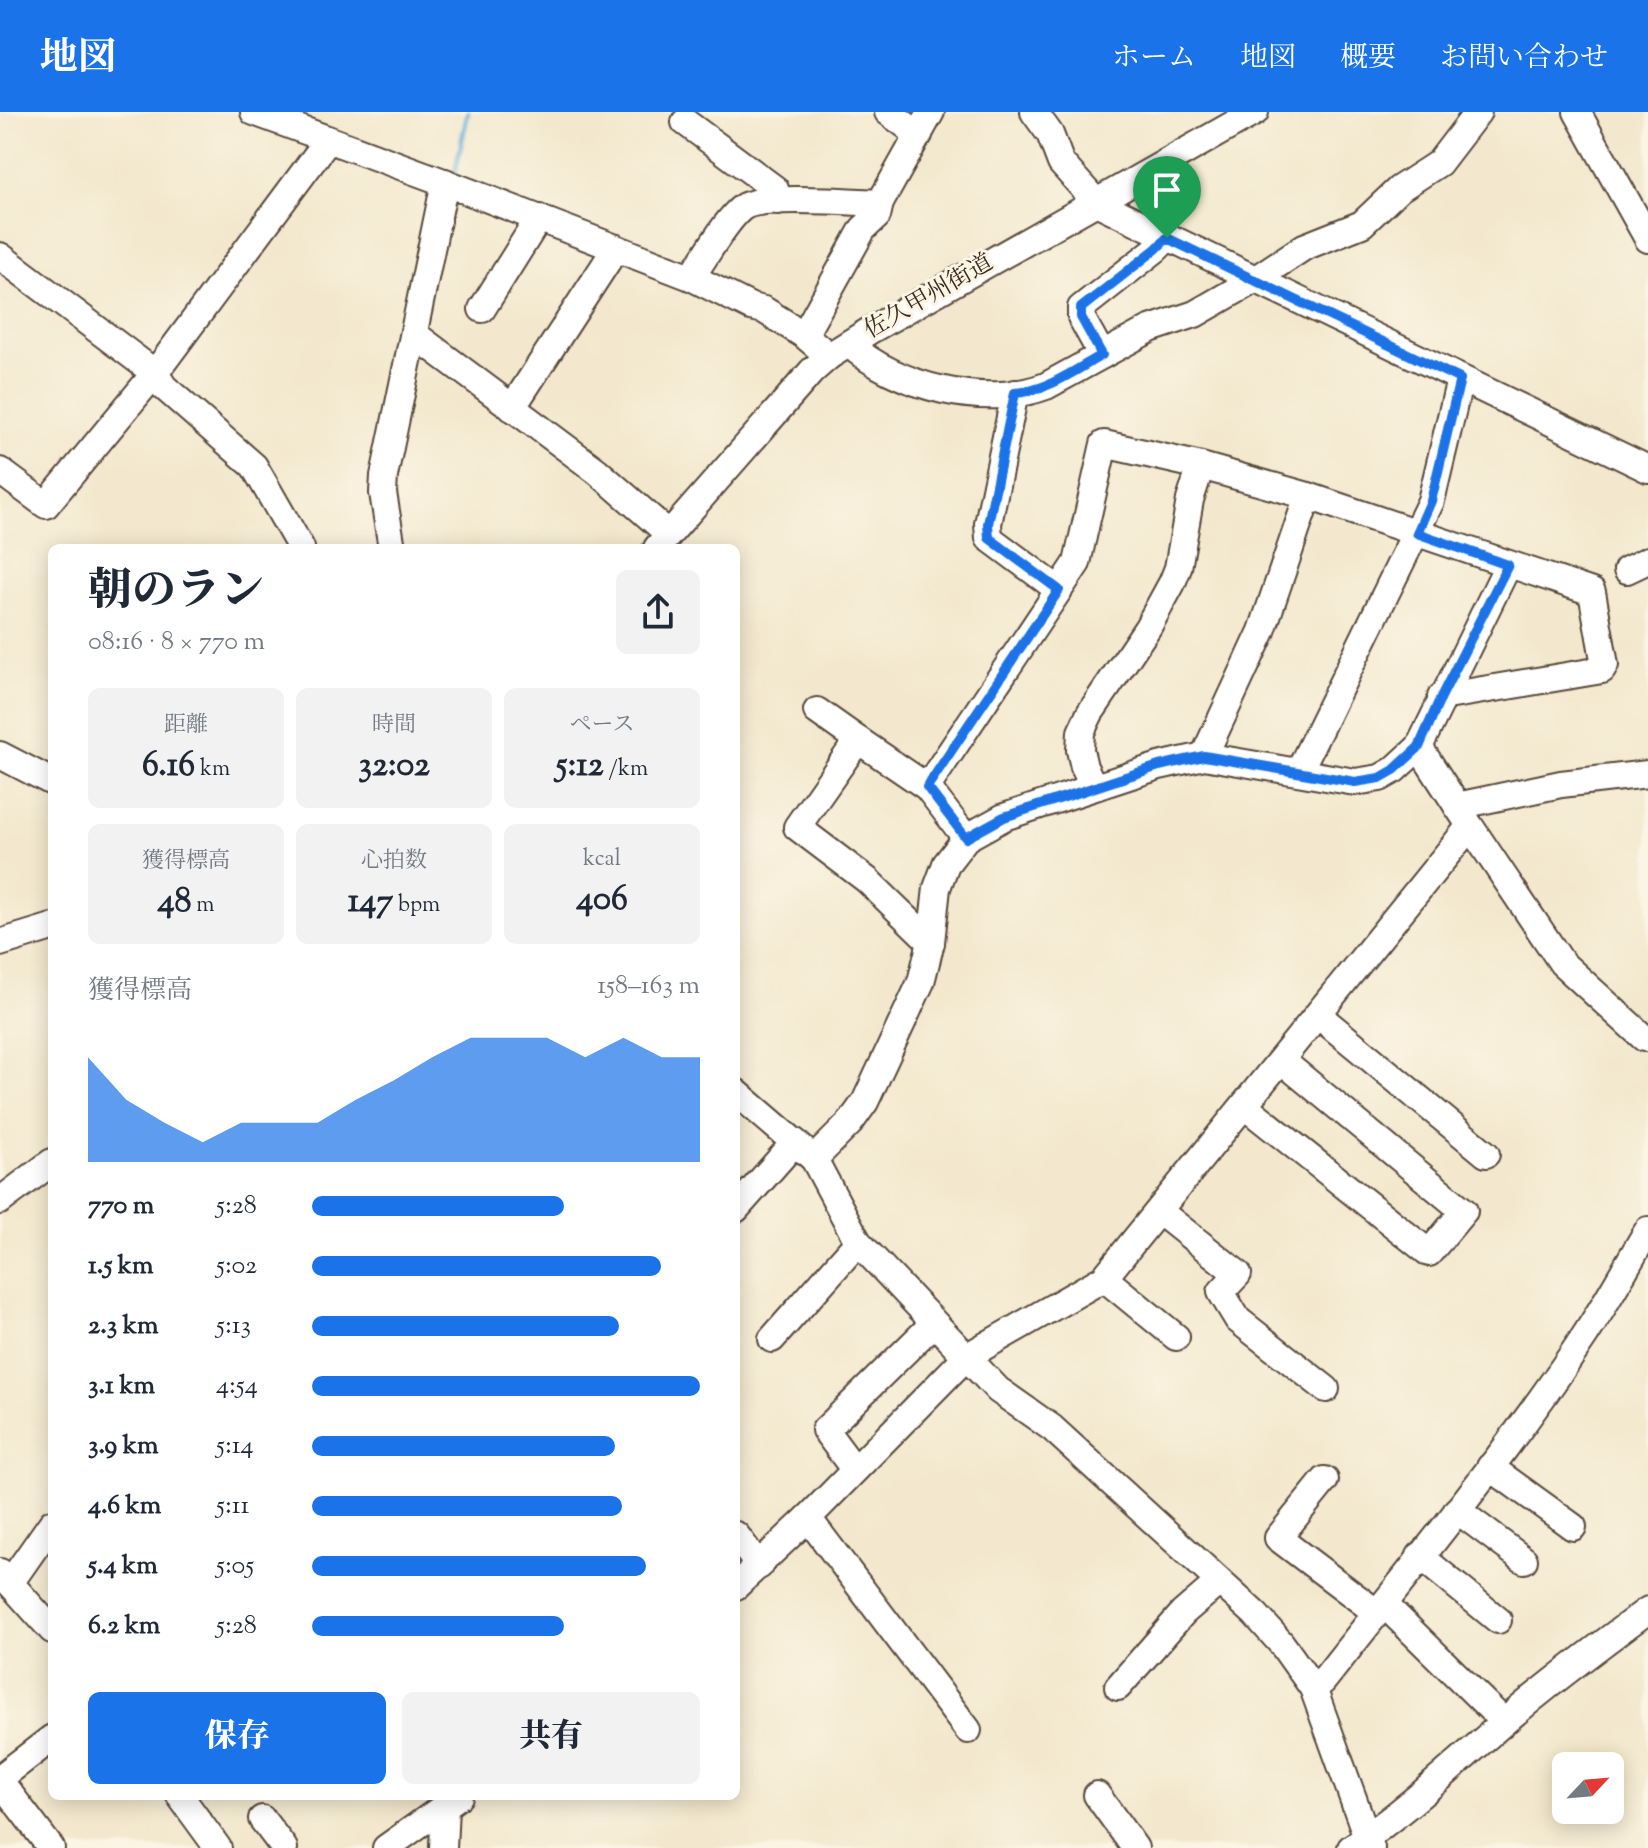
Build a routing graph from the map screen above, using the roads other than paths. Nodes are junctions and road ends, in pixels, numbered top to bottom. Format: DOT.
graph roads {
  1 [pos="254,112"];
  2 [pos="888,112"];
  3 [pos="1034,112"];
  4 [pos="1255,112"];
  5 [pos="1478,112"];
  6 [pos="1577,112"];
  7 [pos="685,122"];
  8 [pos="925,124"];
  9 [pos="328,140"];
  10 [pos="450,184"];
  11 [pos="778,201"];
  12 [pos="1096,202"];
  13 [pos="880,203"];
  14 [pos="539,218"];
  15 [pos="1167,238"];
  16 [pos="1648,239"];
  17 [pos="616,248"];
  18 [pos="0,256"];
  19 [pos="691,277"];
  20 [pos="1254,280"];
  21 [pos="482,309"];
  22 [pos="804,335"];
  23 [pos="418,336"];
  24 [pos="839,350"];
  25 [pos="1102,355"];
  26 [pos="155,373"];
  27 [pos="1460,379"];
  28 [pos="1015,393"];
  29 [pos="512,408"];
  30 [pos="1201,466"];
  31 [pos="1648,469"];
  32 [pos="0,471"];
  33 [pos="1308,496"];
  34 [pos="1417,533"];
  35 [pos="663,541"];
  36 [pos="299,544"];
  37 [pos="391,544"];
  38 [pos="1508,565"];
  39 [pos="1059,590"];
  40 [pos="1441,697"];
  41 [pos="817,711"];
  42 [pos="858,740"];
  43 [pos="1419,747"];
  44 [pos="0,755"];
  45 [pos="1204,756"];
  46 [pos="1299,771"];
  47 [pos="1648,774"];
  48 [pos="48,780"];
  49 [pos="927,787"];
  50 [pos="1094,787"];
  51 [pos="1463,816"];
  52 [pos="966,838"];
  53 [pos="48,928"];
  54 [pos="931,942"];
  55 [pos="0,943"];
  56 [pos="1318,1015"];
  57 [pos="1648,1038"];
  58 [pos="1281,1060"];
  59 [pos="740,1095"];
  60 [pos="1245,1106"];
  61 [pos="804,1150"];
  62 [pos="1486,1154"];
  63 [pos="48,1165"];
  64 [pos="0,1201"];
  65 [pos="740,1206"];
  66 [pos="1160,1212"];
  67 [pos="1648,1230"];
  68 [pos="858,1242"];
  69 [pos="1104,1278"];
  70 [pos="933,1324"];
  71 [pos="1176,1337"];
  72 [pos="772,1339"];
  73 [pos="966,1357"];
  74 [pos="1326,1389"];
  75 [pos="1490,1467"];
  76 [pos="854,1469"];
  77 [pos="1325,1480"];
  78 [pos="1457,1510"];
  79 [pos="808,1518"];
  80 [pos="1573,1527"];
  81 [pos="48,1528"];
  82 [pos="740,1540"];
  83 [pos="1420,1556"];
  84 [pos="1524,1560"];
  85 [pos="759,1566"];
  86 [pos="5,1577"];
  87 [pos="1219,1582"];
  88 [pos="740,1583"];
  89 [pos="1380,1609"];
  90 [pos="1648,1610"];
  91 [pos="1498,1620"];
  92 [pos="48,1625"];
  93 [pos="1118,1687"];
  94 [pos="1313,1688"];
  95 [pos="1504,1722"];
  96 [pos="968,1730"];
  97 [pos="48,1741"];
  98 [pos="0,1779"];
  99 [pos="1097,1795"];
  100 [pos="183,1800"];
  101 [pos="439,1810"];
  102 [pos="262,1819"];
  103 [pos="1363,1844"];
  104 [pos="51,1848"];
  105 [pos="218,1848"];
  106 [pos="284,1848"];
  107 [pos="386,1848"];
  108 [pos="443,1848"];
  109 [pos="1135,1848"];
  1 -- 9 [label="street"];
  2 -- 8 [label="street"];
  3 -- 12 [label="street"];
  4 -- 12 [label="street, 佐久甲州街道"];
  5 -- 20 [label="street"];
  6 -- 16 [label="street"];
  7 -- 11 [label="street"];
  8 -- 13 [label="street"];
  9 -- 10 [label="street"];
  9 -- 26 [label="street"];
  10 -- 14 [label="street"];
  10 -- 23 [label="street"];
  11 -- 13 [label="street"];
  11 -- 19 [label="street"];
  12 -- 15 [label="street"];
  12 -- 24 [label="street, 佐久甲州街道"];
  13 -- 22 [label="street"];
  14 -- 17 [label="street"];
  14 -- 21 [label="street"];
  15 -- 20 [label="street"];
  15 -- 25 [label="street"];
  17 -- 19 [label="street"];
  17 -- 29 [label="street"];
  18 -- 26 [label="street"];
  19 -- 22 [label="street"];
  20 -- 25 [label="street"];
  20 -- 27 [label="street"];
  22 -- 24 [label="street"];
  23 -- 29 [label="street"];
  23 -- 37 [label="street"];
  24 -- 28 [label="street"];
  24 -- 35 [label="street, 佐久甲州街道"];
  25 -- 28 [label="street"];
  26 -- 32 [label="street"];
  26 -- 36 [label="street"];
  27 -- 31 [label="street"];
  27 -- 34 [label="street"];
  28 -- 39 [label="street"];
  29 -- 35 [label="street"];
  30 -- 33 [label="street"];
  30 -- 39 [label="street"];
  30 -- 50 [label="street"];
  33 -- 34 [label="street"];
  33 -- 45 [label="street"];
  34 -- 38 [label="street"];
  34 -- 46 [label="street"];
  38 -- 40 [label="street"];
  38 -- 40 [label="street"];
  39 -- 49 [label="street"];
  40 -- 43 [label="street"];
  41 -- 42 [label="street"];
  42 -- 49 [label="street"];
  42 -- 54 [label="street"];
  43 -- 46 [label="street"];
  43 -- 51 [label="street"];
  44 -- 48 [label="street"];
  45 -- 46 [label="street"];
  45 -- 50 [label="street"];
  47 -- 51 [label="street"];
  49 -- 52 [label="street"];
  50 -- 52 [label="street"];
  51 -- 56 [label="street"];
  51 -- 57 [label="street"];
  52 -- 54 [label="street"];
  53 -- 55 [label="street"];
  54 -- 61 [label="street"];
  56 -- 58 [label="street"];
  56 -- 62 [label="street"];
  58 -- 60 [label="street"];
  58 -- 60 [label="street"];
  59 -- 61 [label="street"];
  60 -- 66 [label="street"];
  61 -- 65 [label="street"];
  61 -- 68 [label="street"];
  63 -- 64 [label="street"];
  66 -- 69 [label="street"];
  66 -- 74 [label="street"];
  67 -- 75 [label="street"];
  68 -- 70 [label="street"];
  68 -- 72 [label="street"];
  69 -- 71 [label="street"];
  69 -- 73 [label="street"];
  70 -- 73 [label="street"];
  70 -- 76 [label="street"];
  73 -- 76 [label="street"];
  73 -- 87 [label="street"];
  75 -- 78 [label="street"];
  75 -- 80 [label="street"];
  76 -- 79 [label="street"];
  77 -- 89 [label="street"];
  78 -- 83 [label="street"];
  78 -- 84 [label="street"];
  79 -- 85 [label="street"];
  79 -- 96 [label="street"];
  81 -- 86 [label="street"];
  82 -- 85 [label="street"];
  83 -- 89 [label="street"];
  83 -- 91 [label="street"];
  85 -- 88 [label="street"];
  86 -- 92 [label="street"];
  87 -- 93 [label="street"];
  87 -- 94 [label="street"];
  89 -- 94 [label="street"];
  89 -- 95 [label="street"];
  90 -- 95 [label="street"];
  94 -- 103 [label="street"];
  95 -- 103 [label="street"];
  97 -- 98 [label="street"];
  98 -- 104 [label="street"];
  99 -- 109 [label="street"];
  100 -- 105 [label="street"];
  101 -- 107 [label="street"];
  101 -- 108 [label="street"];
  102 -- 106 [label="street"];
}
